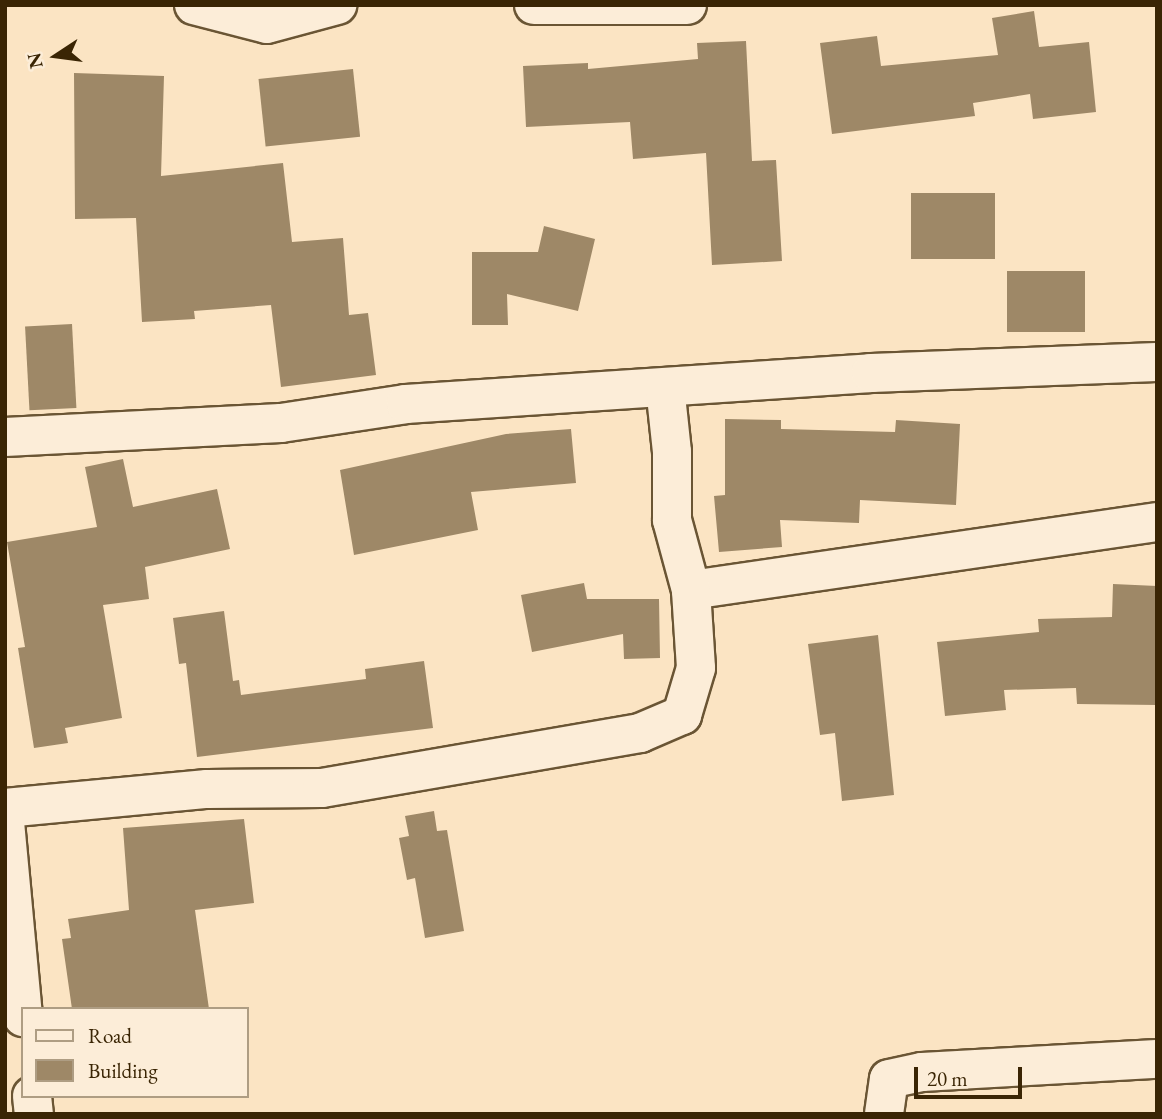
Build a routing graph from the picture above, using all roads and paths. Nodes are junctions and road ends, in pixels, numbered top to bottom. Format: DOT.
graph roads {
  1 [pos="194,5"];
  2 [pos="337,5"];
  3 [pos="534,5"];
  4 [pos="687,5"];
  5 [pos="1157,362"];
  6 [pos="665,387"];
  7 [pos="5,437"];
  8 [pos="1157,522"];
  9 [pos="691,590"];
  10 [pos="5,808"];
  11 [pos="5,822"];
  12 [pos="22,1007"];
  13 [pos="1157,1059"];
  14 [pos="884,1114"];
  1 -- 2 [label="street"];
  3 -- 4 [label="street"];
  5 -- 6 [label="street"];
  6 -- 7 [label="street"];
  6 -- 9 [label="street"];
  8 -- 9 [label="street"];
  9 -- 10 [label="street"];
  11 -- 12 [label="street"];
  13 -- 14 [label="street"];
}
